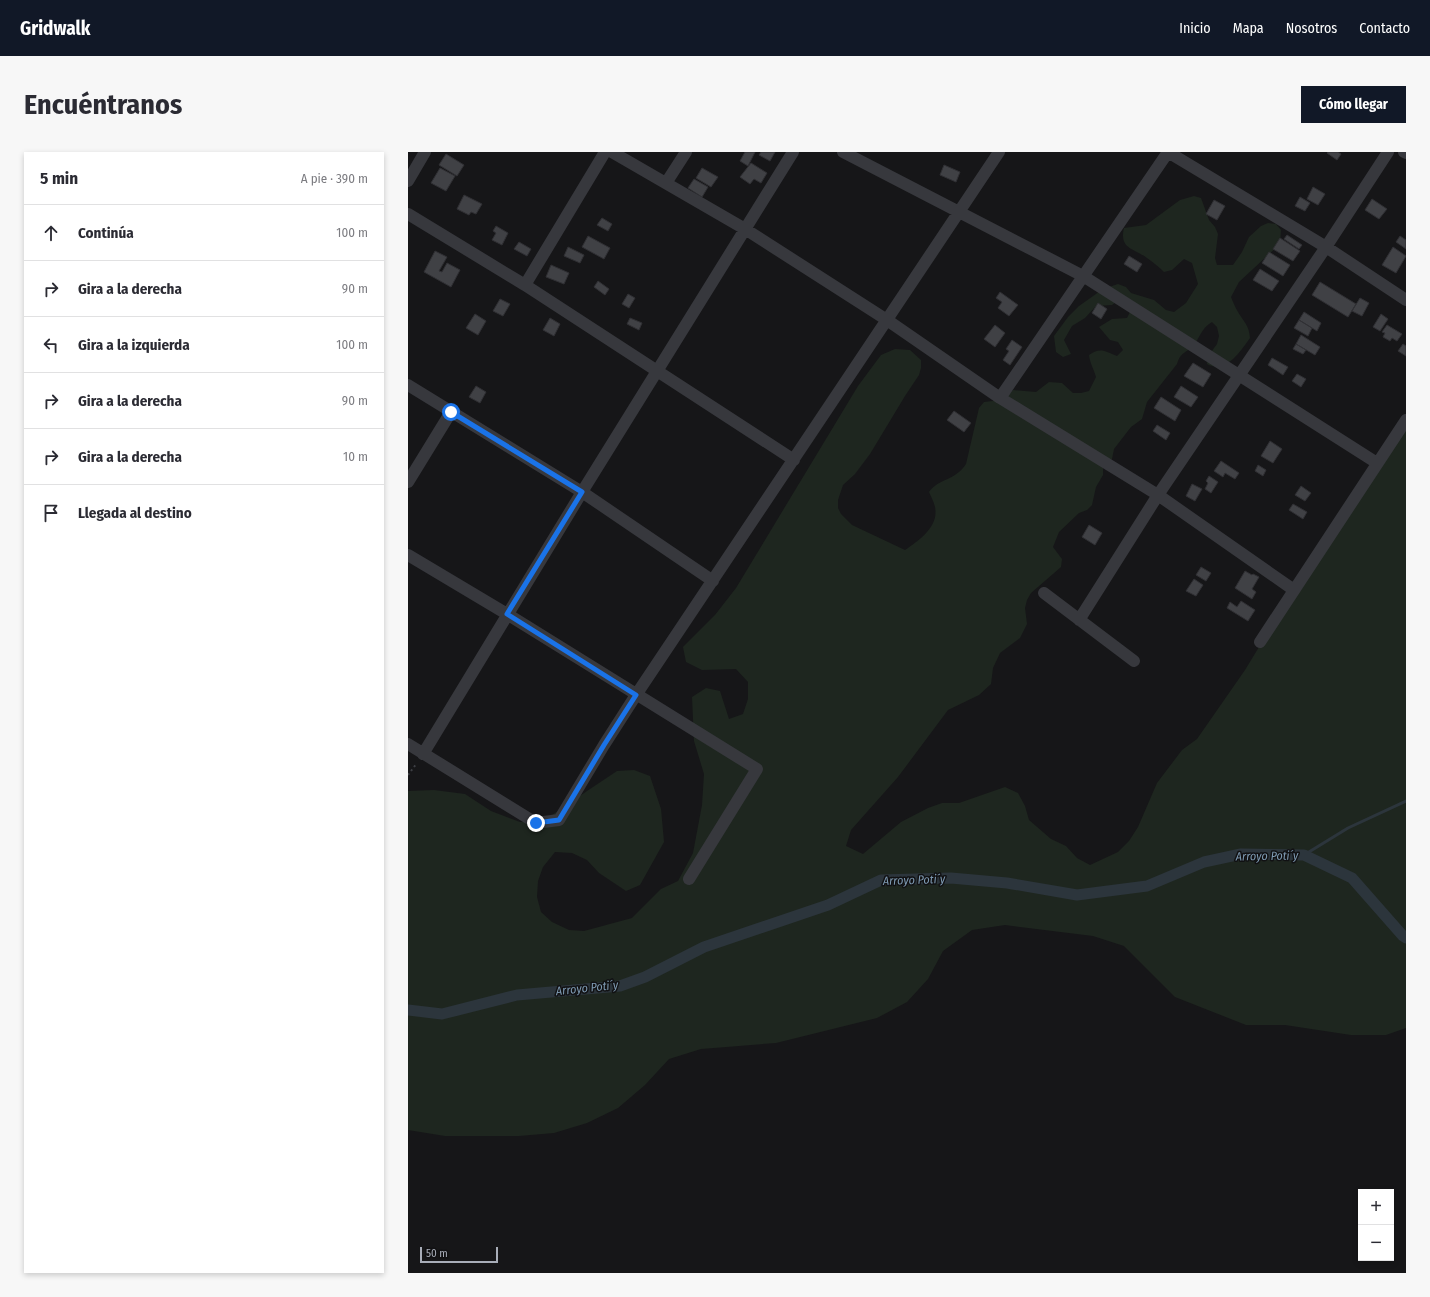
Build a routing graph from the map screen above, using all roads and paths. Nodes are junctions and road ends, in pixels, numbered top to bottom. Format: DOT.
graph roads {
  1 [pos="425,152"];
  2 [pos="605,152"];
  3 [pos="612,152"];
  4 [pos="686,152"];
  5 [pos="793,152"];
  6 [pos="843,152"];
  7 [pos="999,152"];
  8 [pos="1168,152"];
  9 [pos="1388,152"];
  10 [pos="408,181"];
  11 [pos="666,183"];
  12 [pos="958,213"];
  13 [pos="408,214"];
  14 [pos="745,229"];
  15 [pos="1326,247"];
  16 [pos="1083,276"];
  17 [pos="525,285"];
  18 [pos="1406,300"];
  19 [pos="887,320"];
  20 [pos="657,371"];
  21 [pos="1239,375"];
  22 [pos="408,385"];
  23 [pos="1000,398"];
  24 [pos="451,412"];
  25 [pos="1406,420"];
  26 [pos="794,460"];
  27 [pos="1378,463"];
  28 [pos="408,482"];
  29 [pos="582,492"];
  30 [pos="1158,495"];
  31 [pos="408,555"];
  32 [pos="713,581"];
  33 [pos="1294,590"];
  34 [pos="1044,594"];
  35 [pos="507,614"];
  36 [pos="1080,620"];
  37 [pos="1260,642"];
  38 [pos="1134,660"];
  39 [pos="636,695"];
  40 [pos="408,744"];
  41 [pos="423,754"];
  42 [pos="408,775"];
  43 [pos="689,879"];
  1 -- 10 [label="street"];
  2 -- 17 [label="street"];
  3 -- 11 [label="street"];
  4 -- 11 [label="street"];
  5 -- 14 [label="street"];
  6 -- 12 [label="street"];
  7 -- 12 [label="street"];
  8 -- 15 [label="street"];
  8 -- 16 [label="street"];
  9 -- 15 [label="street"];
  11 -- 14 [label="street"];
  12 -- 16 [label="street"];
  12 -- 19 [label="street"];
  13 -- 17 [label="street"];
  14 -- 19 [label="street"];
  14 -- 20 [label="street"];
  15 -- 18 [label="street"];
  15 -- 21 [label="street"];
  16 -- 21 [label="street"];
  16 -- 23 [label="street"];
  17 -- 20 [label="street"];
  19 -- 23 [label="street"];
  19 -- 26 [label="street"];
  20 -- 26 [label="street"];
  20 -- 29 [label="street"];
  21 -- 27 [label="street"];
  21 -- 30 [label="street"];
  22 -- 24 [label="street"];
  23 -- 30 [label="street"];
  24 -- 28 [label="street"];
  24 -- 29 [label="street"];
  25 -- 27 [label="street"];
  26 -- 32 [label="street"];
  27 -- 33 [label="street"];
  29 -- 32 [label="street"];
  29 -- 35 [label="street"];
  30 -- 33 [label="street"];
  30 -- 36 [label="street"];
  31 -- 35 [label="street"];
  32 -- 39 [label="street"];
  33 -- 37 [label="street"];
  34 -- 36 [label="street"];
  35 -- 39 [label="street"];
  35 -- 41 [label="street"];
  36 -- 38 [label="street"];
  39 -- 41 [label="street"];
  39 -- 43 [label="street"];
  40 -- 41 [label="street"];
  41 -- 42 [label="path"];
}
